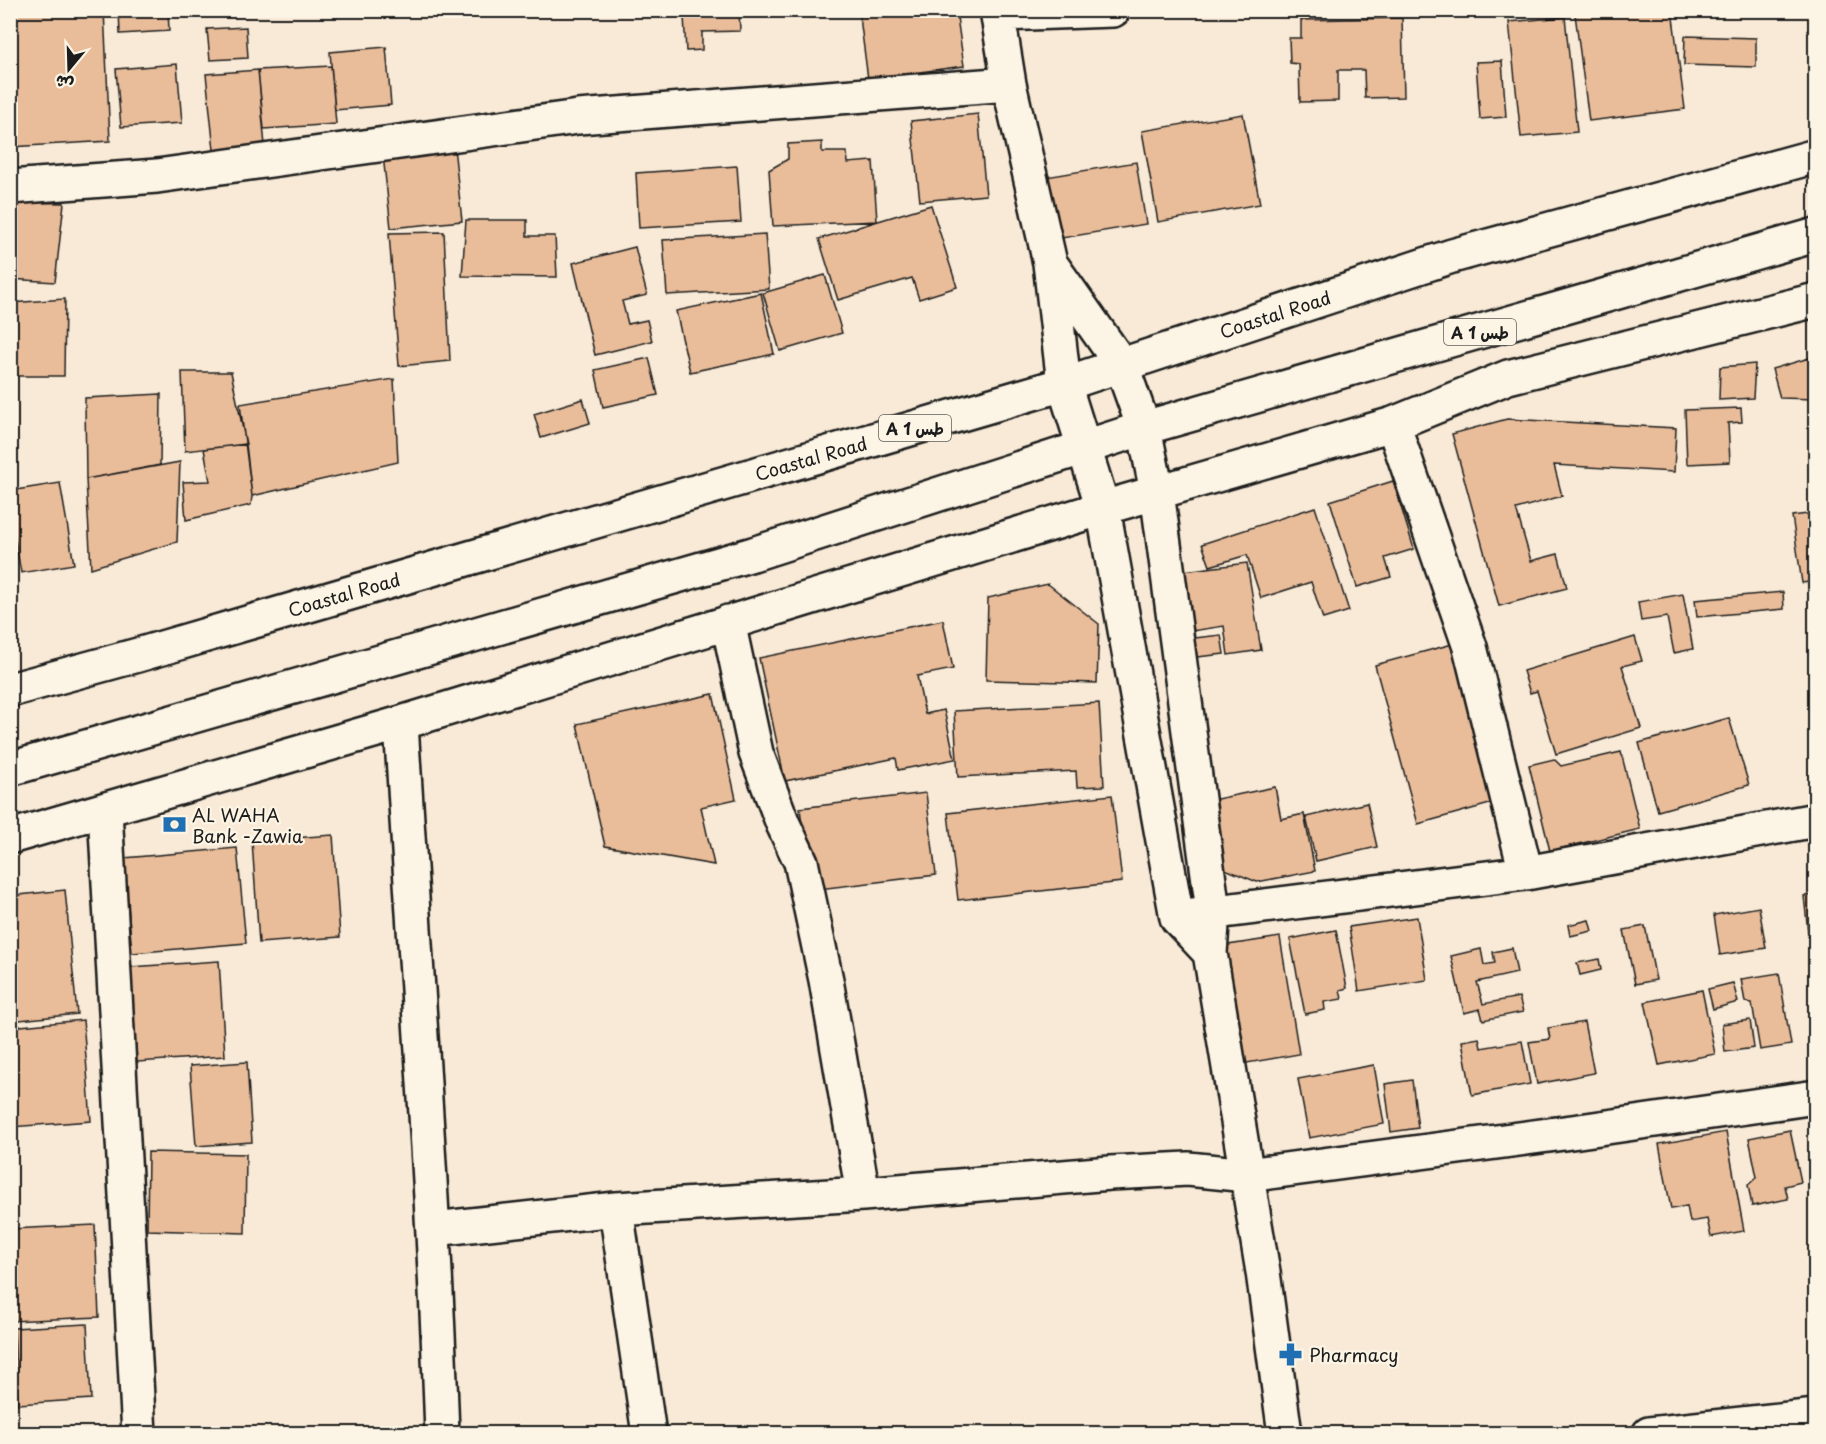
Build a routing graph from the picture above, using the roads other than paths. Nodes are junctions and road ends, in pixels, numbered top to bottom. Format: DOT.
graph roads {
  1 [pos="1113,10"];
  2 [pos="997,12"];
  3 [pos="1009,84"];
  4 [pos="1815,156"];
  5 [pos="10,187"];
  6 [pos="1815,235"];
  7 [pos="1050,263"];
  8 [pos="1815,300"];
  9 [pos="1122,364"];
  10 [pos="1064,384"];
  11 [pos="1393,424"];
  12 [pos="1144,428"];
  13 [pos="1084,448"];
  14 [pos="1157,492"];
  15 [pos="1103,508"];
  16 [pos="728,622"];
  17 [pos="10,690"];
  18 [pos="401,723"];
  19 [pos="10,769"];
  20 [pos="105,810"];
  21 [pos="1815,820"];
  22 [pos="10,837"];
  23 [pos="1526,873"];
  24 [pos="1213,911"];
  25 [pos="1177,918"];
  26 [pos="1210,954"];
  27 [pos="1815,1097"];
  28 [pos="1248,1175"];
  29 [pos="862,1194"];
  30 [pos="616,1209"];
  31 [pos="434,1229"];
  32 [pos="1815,1416"];
  33 [pos="139,1434"];
  34 [pos="442,1434"];
  35 [pos="649,1434"];
  36 [pos="1285,1434"];
  37 [pos="1649,1434"];
  1 -- 2 [label="main road"];
  2 -- 3 [label="main road"];
  3 -- 5 [label="main road"];
  3 -- 7 [label="main road"];
  4 -- 9 [label="main road, Coastal Road / A 1 طس"];
  6 -- 12 [label="main road, A 1 طس"];
  7 -- 9 [label="main road"];
  7 -- 10 [label="main road"];
  8 -- 11 [label="main road"];
  9 -- 10 [label="main road, Coastal Road / A 1 طس"];
  9 -- 12 [label="main road"];
  10 -- 13 [label="main road"];
  10 -- 17 [label="main road, Coastal Road / A 1 طس"];
  11 -- 14 [label="main road"];
  11 -- 23 [label="main road"];
  12 -- 13 [label="main road, A 1 طس"];
  12 -- 14 [label="main road"];
  13 -- 15 [label="main road"];
  13 -- 19 [label="main road, A 1 طس"];
  14 -- 15 [label="main road"];
  14 -- 24 [label="main road"];
  15 -- 16 [label="main road"];
  15 -- 25 [label="main road"];
  16 -- 18 [label="main road"];
  16 -- 29 [label="main road"];
  18 -- 20 [label="main road"];
  18 -- 31 [label="main road"];
  20 -- 22 [label="main road"];
  20 -- 33 [label="main road"];
  21 -- 23 [label="main road"];
  23 -- 24 [label="main road"];
  24 -- 25 [label="main road"];
  24 -- 26 [label="main road"];
  25 -- 26 [label="main road"];
  26 -- 28 [label="main road"];
  27 -- 28 [label="main road"];
  28 -- 29 [label="main road"];
  28 -- 36 [label="main road"];
  29 -- 30 [label="main road"];
  30 -- 31 [label="main road"];
  30 -- 35 [label="main road"];
  31 -- 34 [label="main road"];
  32 -- 37 [label="main road"];
}
